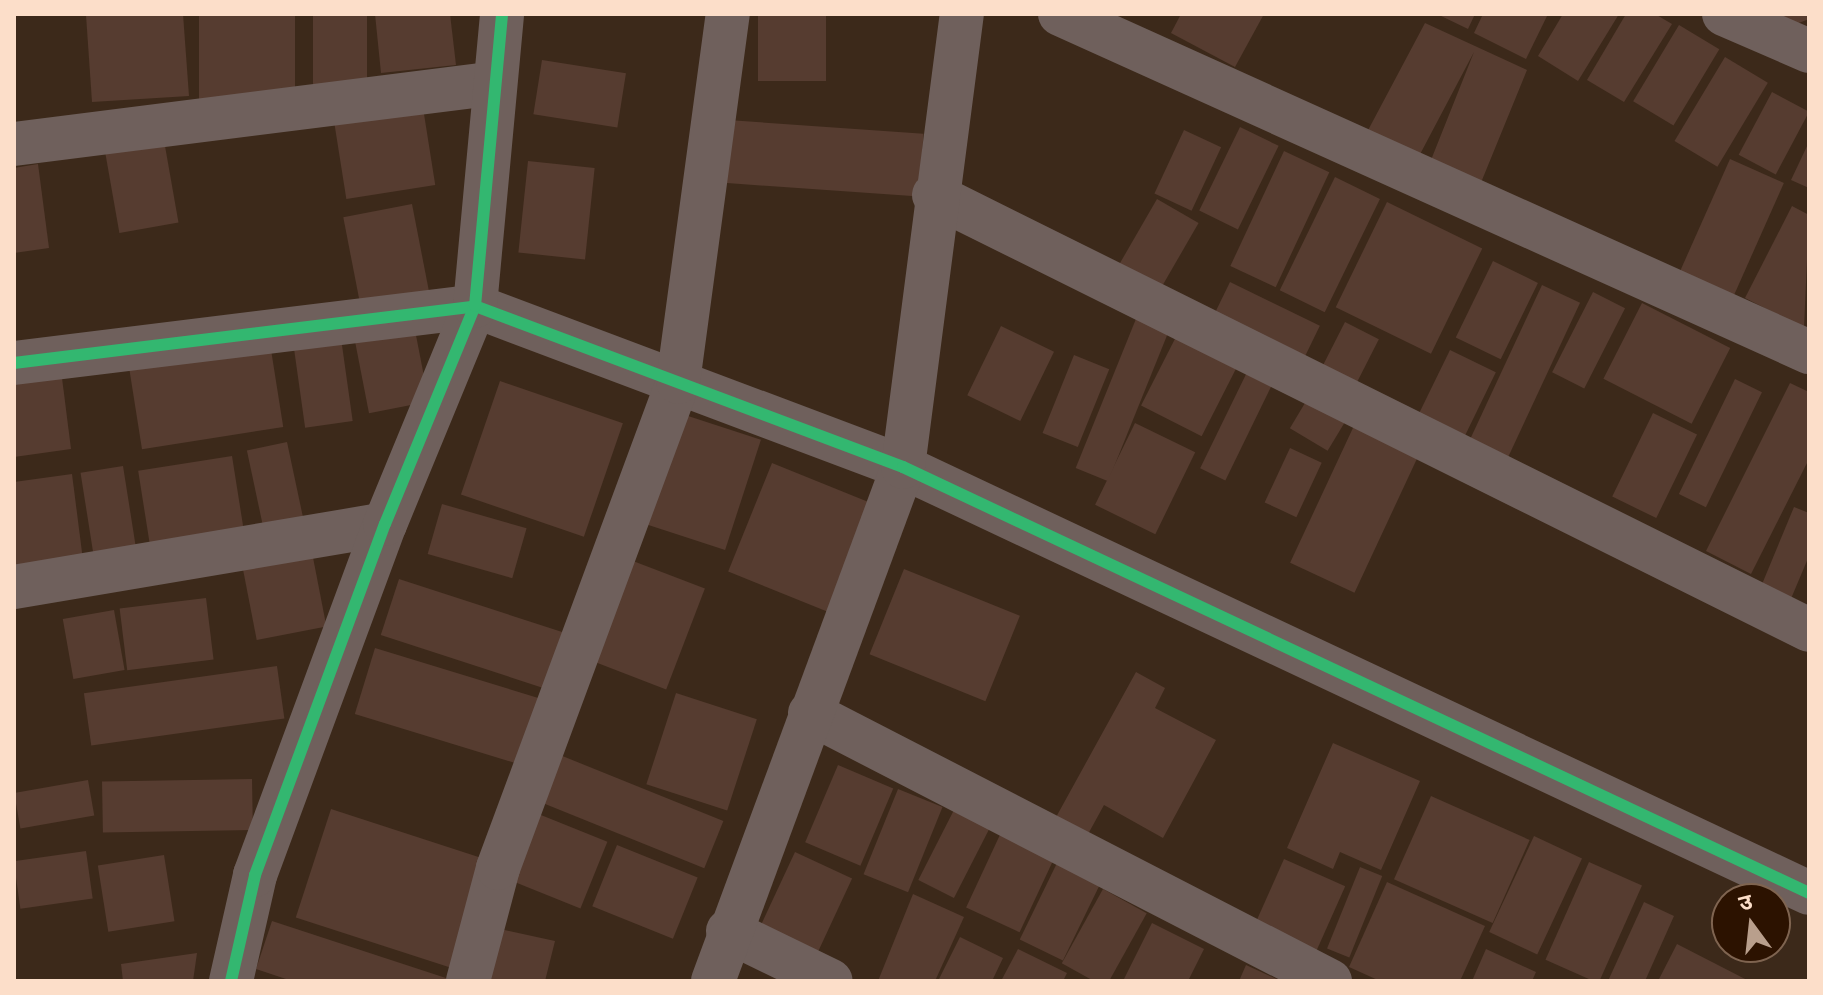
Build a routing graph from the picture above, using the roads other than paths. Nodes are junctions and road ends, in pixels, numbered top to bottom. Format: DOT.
graph roads {
  1 [pos="502,14"];
  2 [pos="728,14"];
  3 [pos="962,14"];
  4 [pos="1060,14"];
  5 [pos="1724,14"];
  6 [pos="1809,51"];
  7 [pos="494,83"];
  8 [pos="14,144"];
  9 [pos="934,195"];
  10 [pos="475,306"];
  11 [pos="1809,352"];
  12 [pos="14,363"];
  13 [pos="678,382"];
  14 [pos="903,467"];
  15 [pos="385,524"];
  16 [pos="14,587"];
  17 [pos="1809,630"];
  18 [pos="810,713"];
  19 [pos="1809,893"];
  20 [pos="728,931"];
  21 [pos="231,981"];
  22 [pos="468,981"];
  23 [pos="713,981"];
  24 [pos="831,981"];
  25 [pos="1330,981"];
  1 -- 7 [label="street"];
  2 -- 13 [label="street"];
  3 -- 9 [label="street"];
  4 -- 11 [label="street"];
  5 -- 6 [label="street"];
  7 -- 8 [label="street"];
  7 -- 10 [label="street"];
  9 -- 14 [label="street"];
  9 -- 17 [label="street"];
  10 -- 12 [label="street"];
  10 -- 13 [label="street"];
  10 -- 15 [label="street"];
  13 -- 14 [label="street"];
  13 -- 22 [label="street"];
  14 -- 18 [label="street"];
  14 -- 19 [label="street"];
  15 -- 16 [label="street"];
  15 -- 21 [label="street"];
  18 -- 20 [label="street"];
  18 -- 25 [label="street"];
  20 -- 23 [label="street"];
  20 -- 24 [label="street"];
}
